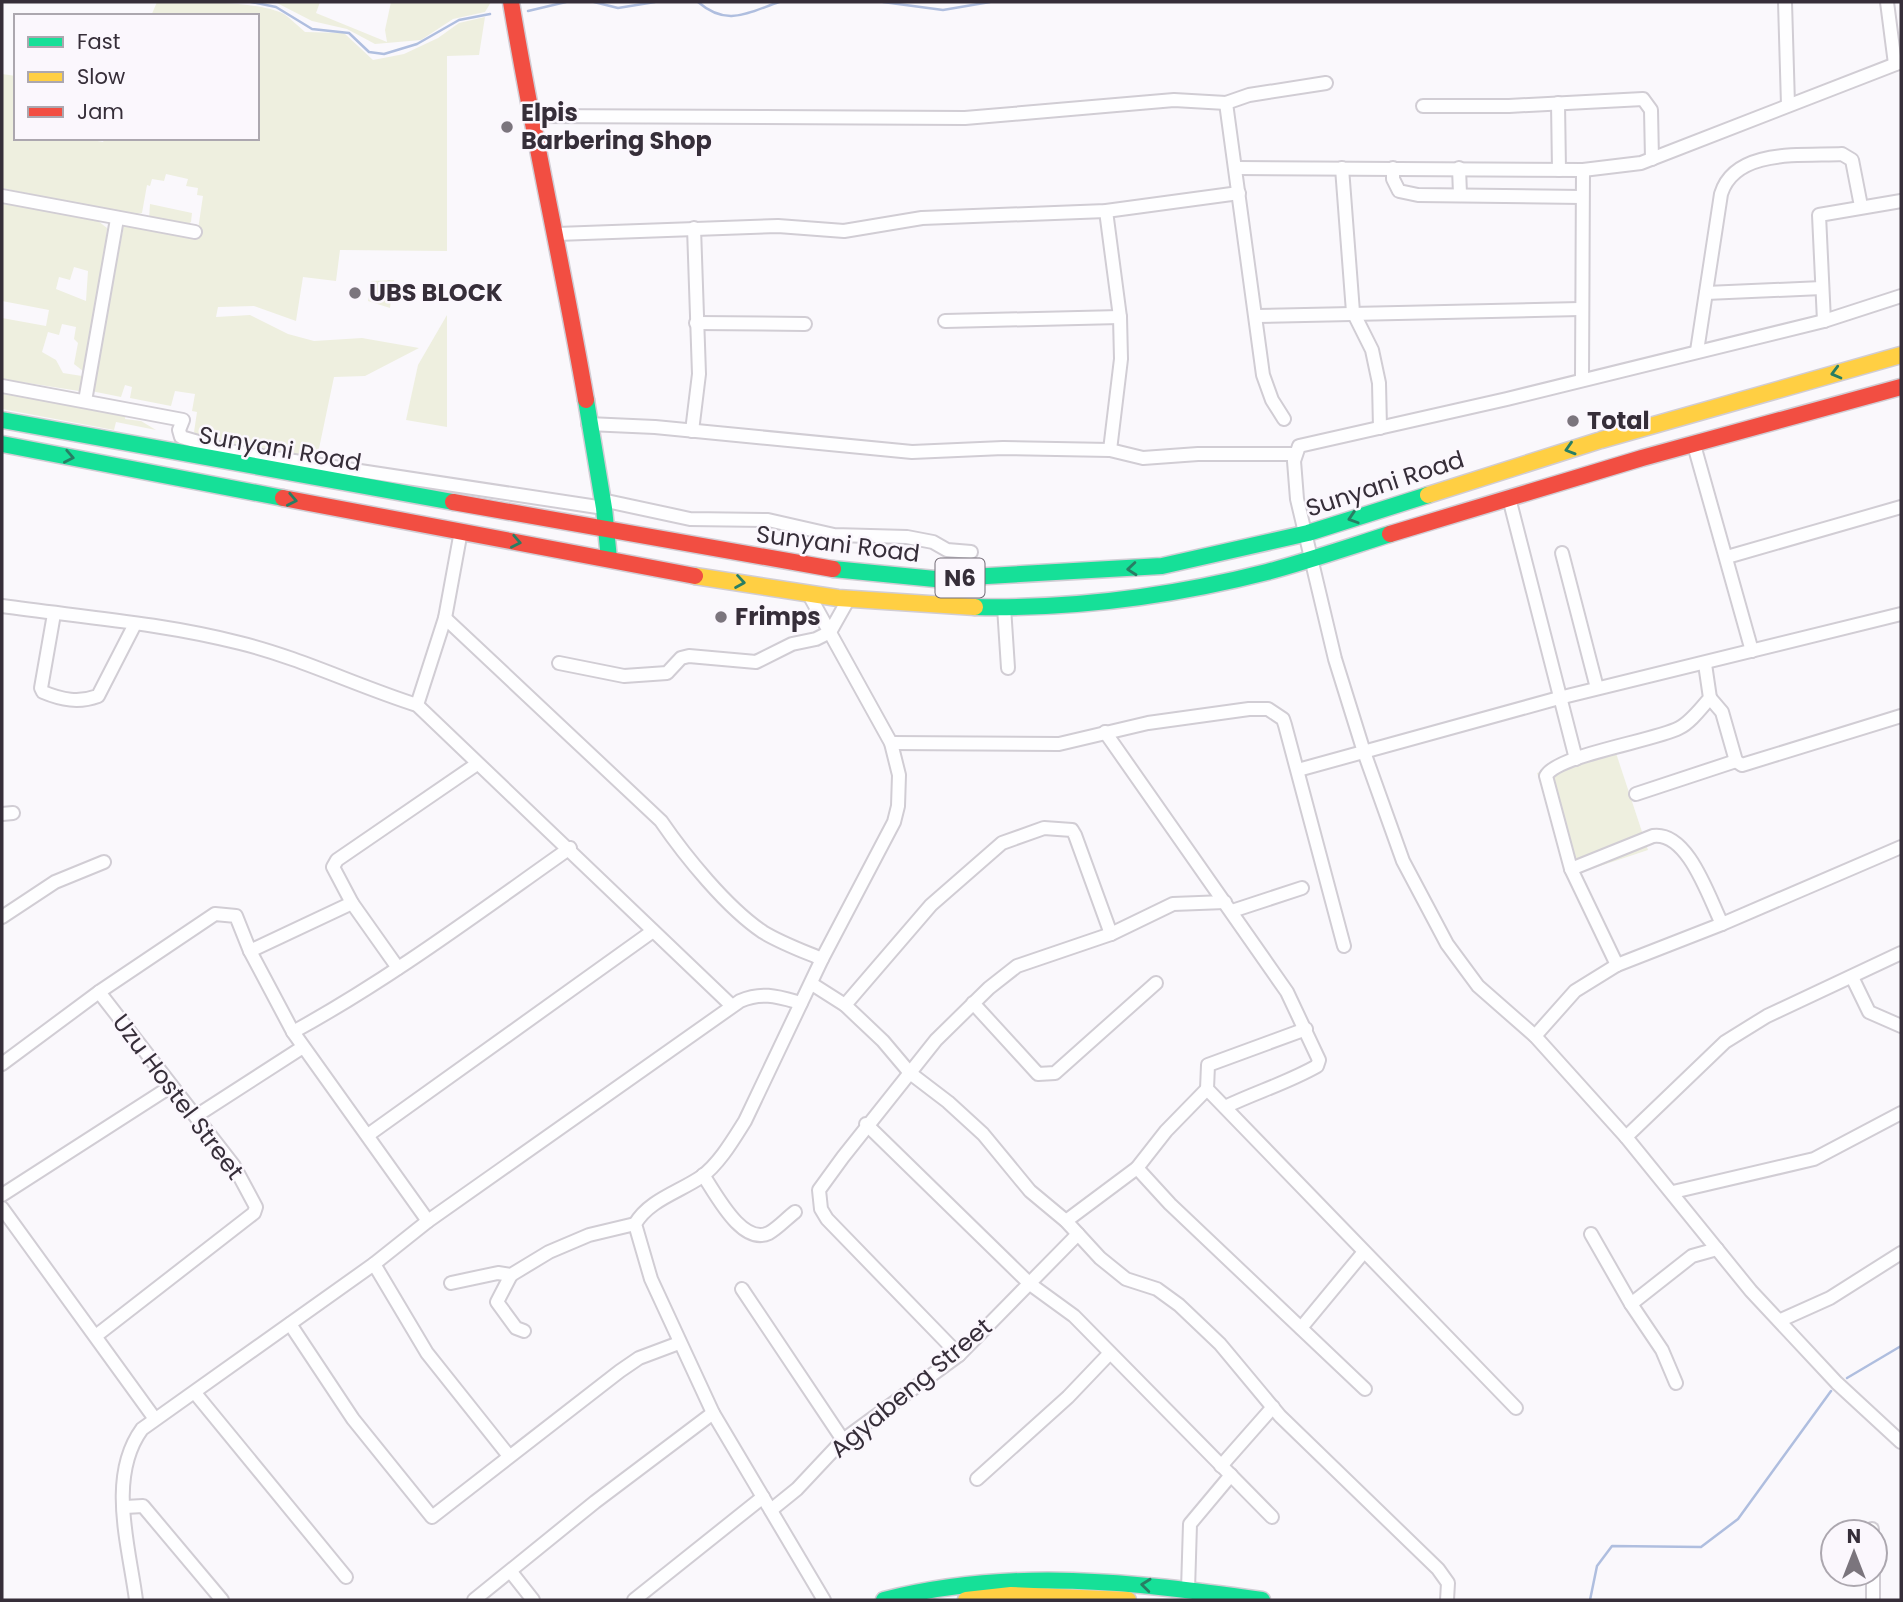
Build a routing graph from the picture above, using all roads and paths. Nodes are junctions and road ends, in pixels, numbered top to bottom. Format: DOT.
graph roads {
  1 [pos="511,2"];
  2 [pos="1785,2"];
  3 [pos="1887,2"];
  4 [pos="1898,63"];
  5 [pos="1326,83"];
  6 [pos="1226,103"];
  7 [pos="1558,103"];
  8 [pos="1788,104"];
  9 [pos="1423,106"];
  10 [pos="530,116"];
  11 [pos="1651,159"];
  12 [pos="1237,168"];
  13 [pos="1342,168"];
  14 [pos="1393,168"];
  15 [pos="1459,168"];
  16 [pos="1559,170"];
  17 [pos="1583,170"];
  18 [pos="1239,193"];
  19 [pos="1460,194"];
  20 [pos="2,196"];
  21 [pos="1582,197"];
  22 [pos="1901,201"];
  23 [pos="1861,206"];
  24 [pos="1106,211"];
  25 [pos="117,219"];
  26 [pos="694,229"];
  27 [pos="195,232"];
  28 [pos="557,234"];
  29 [pos="1822,288"];
  30 [pos="1706,293"];
  31 [pos="1901,296"];
  32 [pos="1580,309"];
  33 [pos="1353,313"];
  34 [pos="1257,316"];
  35 [pos="1120,317"];
  36 [pos="945,321"];
  37 [pos="1824,321"];
  38 [pos="696,323"];
  39 [pos="805,324"];
  40 [pos="1697,351"];
  41 [pos="1901,355"];
  42 [pos="1582,379"];
  43 [pos="2,386"];
  44 [pos="1901,387"];
  45 [pos="85,401"];
  46 [pos="1284,419"];
  47 [pos="2,420"];
  48 [pos="588,424"];
  49 [pos="1380,428"];
  50 [pos="692,431"];
  51 [pos="2,444"];
  52 [pos="1694,445"];
  53 [pos="1110,450"];
  54 [pos="1295,454"];
  55 [pos="1509,498"];
  56 [pos="603,504"];
  57 [pos="1901,507"];
  58 [pos="606,530"];
  59 [pos="461,531"];
  60 [pos="1308,533"];
  61 [pos="971,552"];
  62 [pos="1562,553"];
  63 [pos="1727,557"];
  64 [pos="609,559"];
  65 [pos="1313,560"];
  66 [pos="808,593"];
  67 [pos="848,600"];
  68 [pos="2,607"];
  69 [pos="1004,607"];
  70 [pos="54,614"];
  71 [pos="1901,614"];
  72 [pos="445,618"];
  73 [pos="135,624"];
  74 [pos="830,632"];
  75 [pos="1752,651"];
  76 [pos="559,663"];
  77 [pos="1705,664"];
  78 [pos="1008,668"];
  79 [pos="1597,688"];
  80 [pos="1559,698"];
  81 [pos="1710,698"];
  82 [pos="417,705"];
  83 [pos="1901,716"];
  84 [pos="1105,732"];
  85 [pos="891,743"];
  86 [pos="1364,752"];
  87 [pos="1576,759"];
  88 [pos="1736,761"];
  89 [pos="477,764"];
  90 [pos="1298,770"];
  91 [pos="1636,794"];
  92 [pos="1901,847"];
  93 [pos="570,848"];
  94 [pos="104,862"];
  95 [pos="1571,869"];
  96 [pos="1302,888"];
  97 [pos="352,902"];
  98 [pos="1229,907"];
  99 [pos="2,917"];
  100 [pos="1723,924"];
  101 [pos="653,931"];
  102 [pos="1111,934"];
  103 [pos="1344,946"];
  104 [pos="250,951"];
  105 [pos="1901,953"];
  106 [pos="822,959"];
  107 [pos="1617,965"];
  108 [pos="398,968"];
  109 [pos="1852,977"];
  110 [pos="1156,983"];
  111 [pos="812,984"];
  112 [pos="99,992"];
  113 [pos="801,1003"];
  114 [pos="972,1003"];
  115 [pos="845,1005"];
  116 [pos="732,1006"];
  117 [pos="1901,1026"];
  118 [pos="1306,1029"];
  119 [pos="292,1032"];
  120 [pos="1535,1036"];
  121 [pos="303,1047"];
  122 [pos="4,1058"];
  123 [pos="910,1073"];
  124 [pos="170,1087"];
  125 [pos="1207,1089"];
  126 [pos="1225,1107"];
  127 [pos="1901,1114"];
  128 [pos="196,1116"];
  129 [pos="866,1124"];
  130 [pos="368,1135"];
  131 [pos="1626,1137"];
  132 [pos="1137,1168"];
  133 [pos="703,1175"];
  134 [pos="1673,1192"];
  135 [pos="2,1195"];
  136 [pos="2,1208"];
  137 [pos="795,1212"];
  138 [pos="428,1221"];
  139 [pos="1066,1221"];
  140 [pos="635,1224"];
  141 [pos="1078,1234"];
  142 [pos="1591,1234"];
  143 [pos="1717,1249"];
  144 [pos="1363,1253"];
  145 [pos="1901,1253"];
  146 [pos="374,1264"];
  147 [pos="511,1275"];
  148 [pos="451,1283"];
  149 [pos="1030,1284"];
  150 [pos="742,1289"];
  151 [pos="1631,1304"];
  152 [pos="1781,1320"];
  153 [pos="290,1324"];
  154 [pos="1301,1328"];
  155 [pos="524,1331"];
  156 [pos="97,1335"];
  157 [pos="679,1343"];
  158 [pos="1110,1353"];
  159 [pos="959,1355"];
  160 [pos="1676,1382"];
  161 [pos="1365,1389"];
  162 [pos="195,1393"];
  163 [pos="1273,1407"];
  164 [pos="1516,1408"];
  165 [pos="713,1413"];
  166 [pos="155,1419"];
  167 [pos="842,1440"];
  168 [pos="1901,1442"];
  169 [pos="509,1456"];
  170 [pos="1221,1466"];
  171 [pos="1231,1475"];
  172 [pos="977,1479"];
  173 [pos="763,1497"];
  174 [pos="125,1507"];
  175 [pos="771,1510"];
  176 [pos="1272,1517"];
  177 [pos="511,1572"];
  178 [pos="346,1577"];
  179 [pos="1188,1590"];
  180 [pos="136,1600"];
  181 [pos="222,1600"];
  182 [pos="474,1600"];
  183 [pos="533,1600"];
  184 [pos="634,1600"];
  185 [pos="824,1600"];
  186 [pos="884,1600"];
  187 [pos="965,1600"];
  188 [pos="1128,1600"];
  189 [pos="1262,1600"];
  190 [pos="1447,1600"];
  1 -- 10 [label="main road"];
  2 -- 8 [label="street"];
  3 -- 4 [label="street"];
  4 -- 8 [label="street"];
  5 -- 6 [label="street"];
  6 -- 10 [label="street"];
  6 -- 12 [label="street"];
  7 -- 9 [label="street"];
  7 -- 11 [label="street"];
  7 -- 16 [label="street"];
  8 -- 11 [label="street"];
  10 -- 28 [label="main road"];
  11 -- 17 [label="street"];
  12 -- 13 [label="street"];
  12 -- 18 [label="street"];
  13 -- 14 [label="street"];
  13 -- 33 [label="street"];
  14 -- 15 [label="street"];
  14 -- 19 [label="street"];
  15 -- 16 [label="street"];
  15 -- 19 [label="street"];
  16 -- 17 [label="street"];
  17 -- 21 [label="street"];
  18 -- 24 [label="street"];
  18 -- 34 [label="street"];
  19 -- 21 [label="street"];
  20 -- 25 [label="street"];
  21 -- 32 [label="street"];
  22 -- 23 [label="street"];
  23 -- 29 [label="street"];
  23 -- 30 [label="street"];
  24 -- 26 [label="street"];
  24 -- 35 [label="street"];
  25 -- 27 [label="street"];
  25 -- 45 [label="street"];
  26 -- 28 [label="street"];
  26 -- 38 [label="street"];
  28 -- 48 [label="main road"];
  29 -- 30 [label="street"];
  29 -- 37 [label="street"];
  30 -- 40 [label="street"];
  31 -- 37 [label="street"];
  32 -- 33 [label="street"];
  32 -- 42 [label="street"];
  33 -- 34 [label="street"];
  33 -- 49 [label="street"];
  34 -- 46 [label="street"];
  35 -- 36 [label="street"];
  35 -- 53 [label="street"];
  37 -- 40 [label="street"];
  38 -- 39 [label="street"];
  38 -- 50 [label="street"];
  40 -- 42 [label="street"];
  41 -- 60 [label="main road, Sunyani Road / N6, one-way"];
  42 -- 49 [label="street"];
  43 -- 45 [label="street"];
  44 -- 52 [label="main road, N6"];
  45 -- 56 [label="street"];
  47 -- 58 [label="main road, Sunyani Road / N6"];
  48 -- 50 [label="street"];
  48 -- 56 [label="main road"];
  49 -- 54 [label="street"];
  50 -- 53 [label="street"];
  51 -- 59 [label="main road, N6, one-way"];
  52 -- 55 [label="main road, N6"];
  52 -- 63 [label="street"];
  53 -- 54 [label="street"];
  54 -- 60 [label="street"];
  55 -- 65 [label="main road, N6"];
  55 -- 80 [label="street"];
  56 -- 58 [label="main road"];
  56 -- 61 [label="street"];
  57 -- 63 [label="street"];
  60 -- 58 [label="main road, Sunyani Road / N6, one-way"];
  58 -- 64 [label="main road"];
  59 -- 64 [label="main road, N6, one-way"];
  59 -- 72 [label="street"];
  60 -- 65 [label="street"];
  62 -- 79 [label="street"];
  63 -- 75 [label="street"];
  64 -- 66 [label="main road, N6, one-way"];
  65 -- 69 [label="main road, N6"];
  65 -- 86 [label="street"];
  66 -- 67 [label="main road, N6"];
  66 -- 74 [label="street"];
  67 -- 69 [label="main road, N6"];
  67 -- 74 [label="street"];
  68 -- 70 [label="street"];
  69 -- 78 [label="street"];
  70 -- 73 [label="street"];
  70 -- 73 [label="street"];
  71 -- 75 [label="street"];
  72 -- 82 [label="street"];
  72 -- 106 [label="street"];
  73 -- 82 [label="street"];
  74 -- 76 [label="street"];
  74 -- 85 [label="street"];
  75 -- 77 [label="street"];
  77 -- 79 [label="street"];
  77 -- 81 [label="street"];
  79 -- 80 [label="street"];
  80 -- 86 [label="street"];
  80 -- 87 [label="street"];
  81 -- 87 [label="street"];
  81 -- 88 [label="street"];
  82 -- 89 [label="street"];
  83 -- 88 [label="street"];
  84 -- 85 [label="street"];
  84 -- 90 [label="street"];
  84 -- 98 [label="street"];
  85 -- 106 [label="street"];
  86 -- 90 [label="street"];
  86 -- 120 [label="street"];
  87 -- 95 [label="street"];
  88 -- 91 [label="street"];
  89 -- 93 [label="street"];
  89 -- 97 [label="street"];
  90 -- 103 [label="street"];
  92 -- 100 [label="street"];
  93 -- 101 [label="street"];
  93 -- 108 [label="street"];
  94 -- 99 [label="street"];
  95 -- 100 [label="street"];
  95 -- 107 [label="street"];
  96 -- 98 [label="street"];
  97 -- 104 [label="street"];
  97 -- 108 [label="street"];
  98 -- 102 [label="street"];
  98 -- 118 [label="street"];
  100 -- 107 [label="street"];
  101 -- 116 [label="street"];
  101 -- 130 [label="street"];
  102 -- 114 [label="street"];
  102 -- 115 [label="street"];
  104 -- 112 [label="street"];
  104 -- 119 [label="street"];
  105 -- 109 [label="street"];
  106 -- 111 [label="street"];
  107 -- 120 [label="street"];
  108 -- 119 [label="street"];
  109 -- 117 [label="street"];
  109 -- 131 [label="street"];
  110 -- 114 [label="street"];
  111 -- 113 [label="street"];
  111 -- 115 [label="street"];
  112 -- 122 [label="street"];
  112 -- 124 [label="street, Uzu Hostel Street"];
  113 -- 116 [label="street"];
  113 -- 133 [label="street"];
  114 -- 123 [label="street"];
  115 -- 123 [label="street"];
  116 -- 138 [label="street"];
  118 -- 125 [label="street"];
  118 -- 126 [label="street"];
  119 -- 121 [label="street"];
  120 -- 131 [label="street"];
  121 -- 128 [label="street"];
  121 -- 130 [label="street"];
  123 -- 129 [label="street"];
  123 -- 139 [label="street"];
  124 -- 128 [label="street, Uzu Hostel Street"];
  124 -- 135 [label="street"];
  125 -- 126 [label="street"];
  125 -- 132 [label="street"];
  126 -- 144 [label="street"];
  127 -- 134 [label="street"];
  128 -- 156 [label="street, Uzu Hostel Street"];
  129 -- 149 [label="street"];
  129 -- 159 [label="street"];
  130 -- 138 [label="street"];
  131 -- 134 [label="street"];
  132 -- 139 [label="street"];
  132 -- 154 [label="street"];
  133 -- 137 [label="street"];
  133 -- 140 [label="street"];
  134 -- 143 [label="street"];
  136 -- 156 [label="street"];
  138 -- 146 [label="street"];
  139 -- 141 [label="street"];
  140 -- 147 [label="street"];
  140 -- 157 [label="street"];
  141 -- 149 [label="street, Agyabeng Street"];
  141 -- 163 [label="street"];
  142 -- 151 [label="street"];
  143 -- 151 [label="street"];
  143 -- 152 [label="street"];
  144 -- 154 [label="street"];
  144 -- 164 [label="street"];
  145 -- 152 [label="street"];
  146 -- 153 [label="street"];
  146 -- 169 [label="street"];
  147 -- 148 [label="street"];
  147 -- 155 [label="street"];
  149 -- 158 [label="street"];
  149 -- 159 [label="street, Agyabeng Street"];
  150 -- 167 [label="street"];
  151 -- 160 [label="street"];
  152 -- 168 [label="street"];
  153 -- 162 [label="street"];
  153 -- 169 [label="street"];
  154 -- 161 [label="street"];
  156 -- 166 [label="street"];
  157 -- 165 [label="street"];
  157 -- 169 [label="street"];
  158 -- 170 [label="street"];
  158 -- 172 [label="street"];
  159 -- 167 [label="street, Agyabeng Street"];
  162 -- 166 [label="street"];
  162 -- 178 [label="street"];
  163 -- 170 [label="street"];
  163 -- 190 [label="street"];
  165 -- 173 [label="street"];
  165 -- 177 [label="street"];
  166 -- 174 [label="street"];
  167 -- 175 [label="street, Agyabeng Street"];
  170 -- 171 [label="street"];
  171 -- 176 [label="street"];
  171 -- 179 [label="street"];
  173 -- 175 [label="street"];
  173 -- 184 [label="street"];
  174 -- 180 [label="street"];
  174 -- 181 [label="street"];
  175 -- 185 [label="street"];
  177 -- 182 [label="street"];
  177 -- 183 [label="street"];
  179 -- 186 [label="main road, one-way"];
  179 -- 189 [label="main road"];
  187 -- 188 [label="main road"];
}
